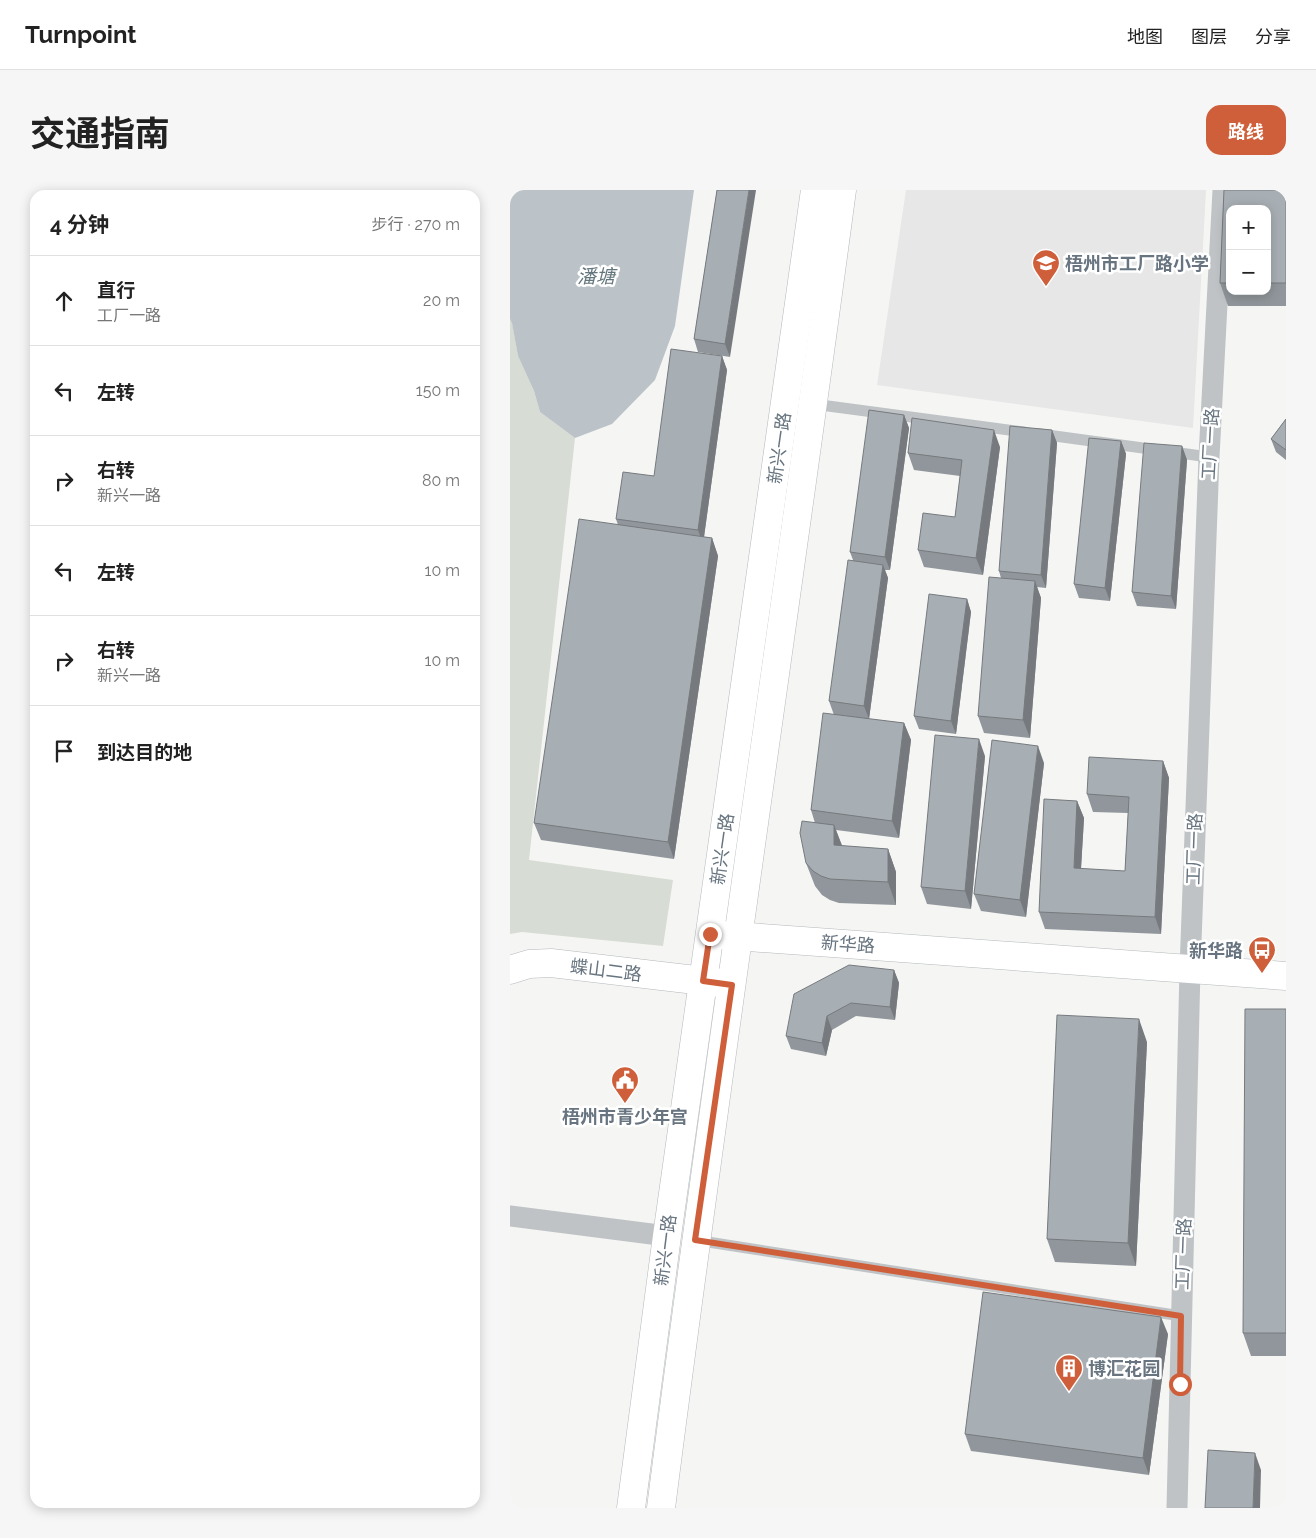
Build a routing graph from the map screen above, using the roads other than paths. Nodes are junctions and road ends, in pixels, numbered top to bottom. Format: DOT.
graph roads {
  1 [pos="815,190"];
  2 [pos="842,190"];
  3 [pos="1223,190"];
  4 [pos="813,404"];
  5 [pos="1209,457"];
  6 [pos="710,934"];
  7 [pos="738,936"];
  8 [pos="1190,969"];
  9 [pos="510,970"];
  10 [pos="1286,976"];
  11 [pos="703,981"];
  12 [pos="732,985"];
  13 [pos="510,1216"];
  14 [pos="667,1236"];
  15 [pos="695,1240"];
  16 [pos="1181,1316"];
  17 [pos="631,1508"];
  18 [pos="661,1508"];
  19 [pos="1177,1508"];
  1 -- 6 [label="main road, 新兴一路"];
  2 -- 4 [label="main road, 新兴一路"];
  3 -- 5 [label="street, 工厂一路"];
  4 -- 5 [label="lane"];
  4 -- 7 [label="main road, 新兴一路"];
  5 -- 8 [label="street, 工厂一路"];
  6 -- 7 [label="main road, 新华路"];
  6 -- 11 [label="main road, 新兴一路"];
  7 -- 8 [label="main road, 新华路"];
  7 -- 12 [label="main road, 新兴一路"];
  8 -- 10 [label="main road, 新华路"];
  8 -- 16 [label="street, 工厂一路"];
  9 -- 11 [label="main road, 蝶山二路"];
  11 -- 12 [label="main road, 蝶山二路"];
  11 -- 14 [label="main road, 新兴一路"];
  12 -- 15 [label="main road, 新兴一路"];
  13 -- 14 [label="street"];
  14 -- 17 [label="main road, 新兴一路"];
  15 -- 16 [label="lane"];
  15 -- 18 [label="main road, 新兴一路"];
  16 -- 19 [label="street, 工厂一路"];
}
